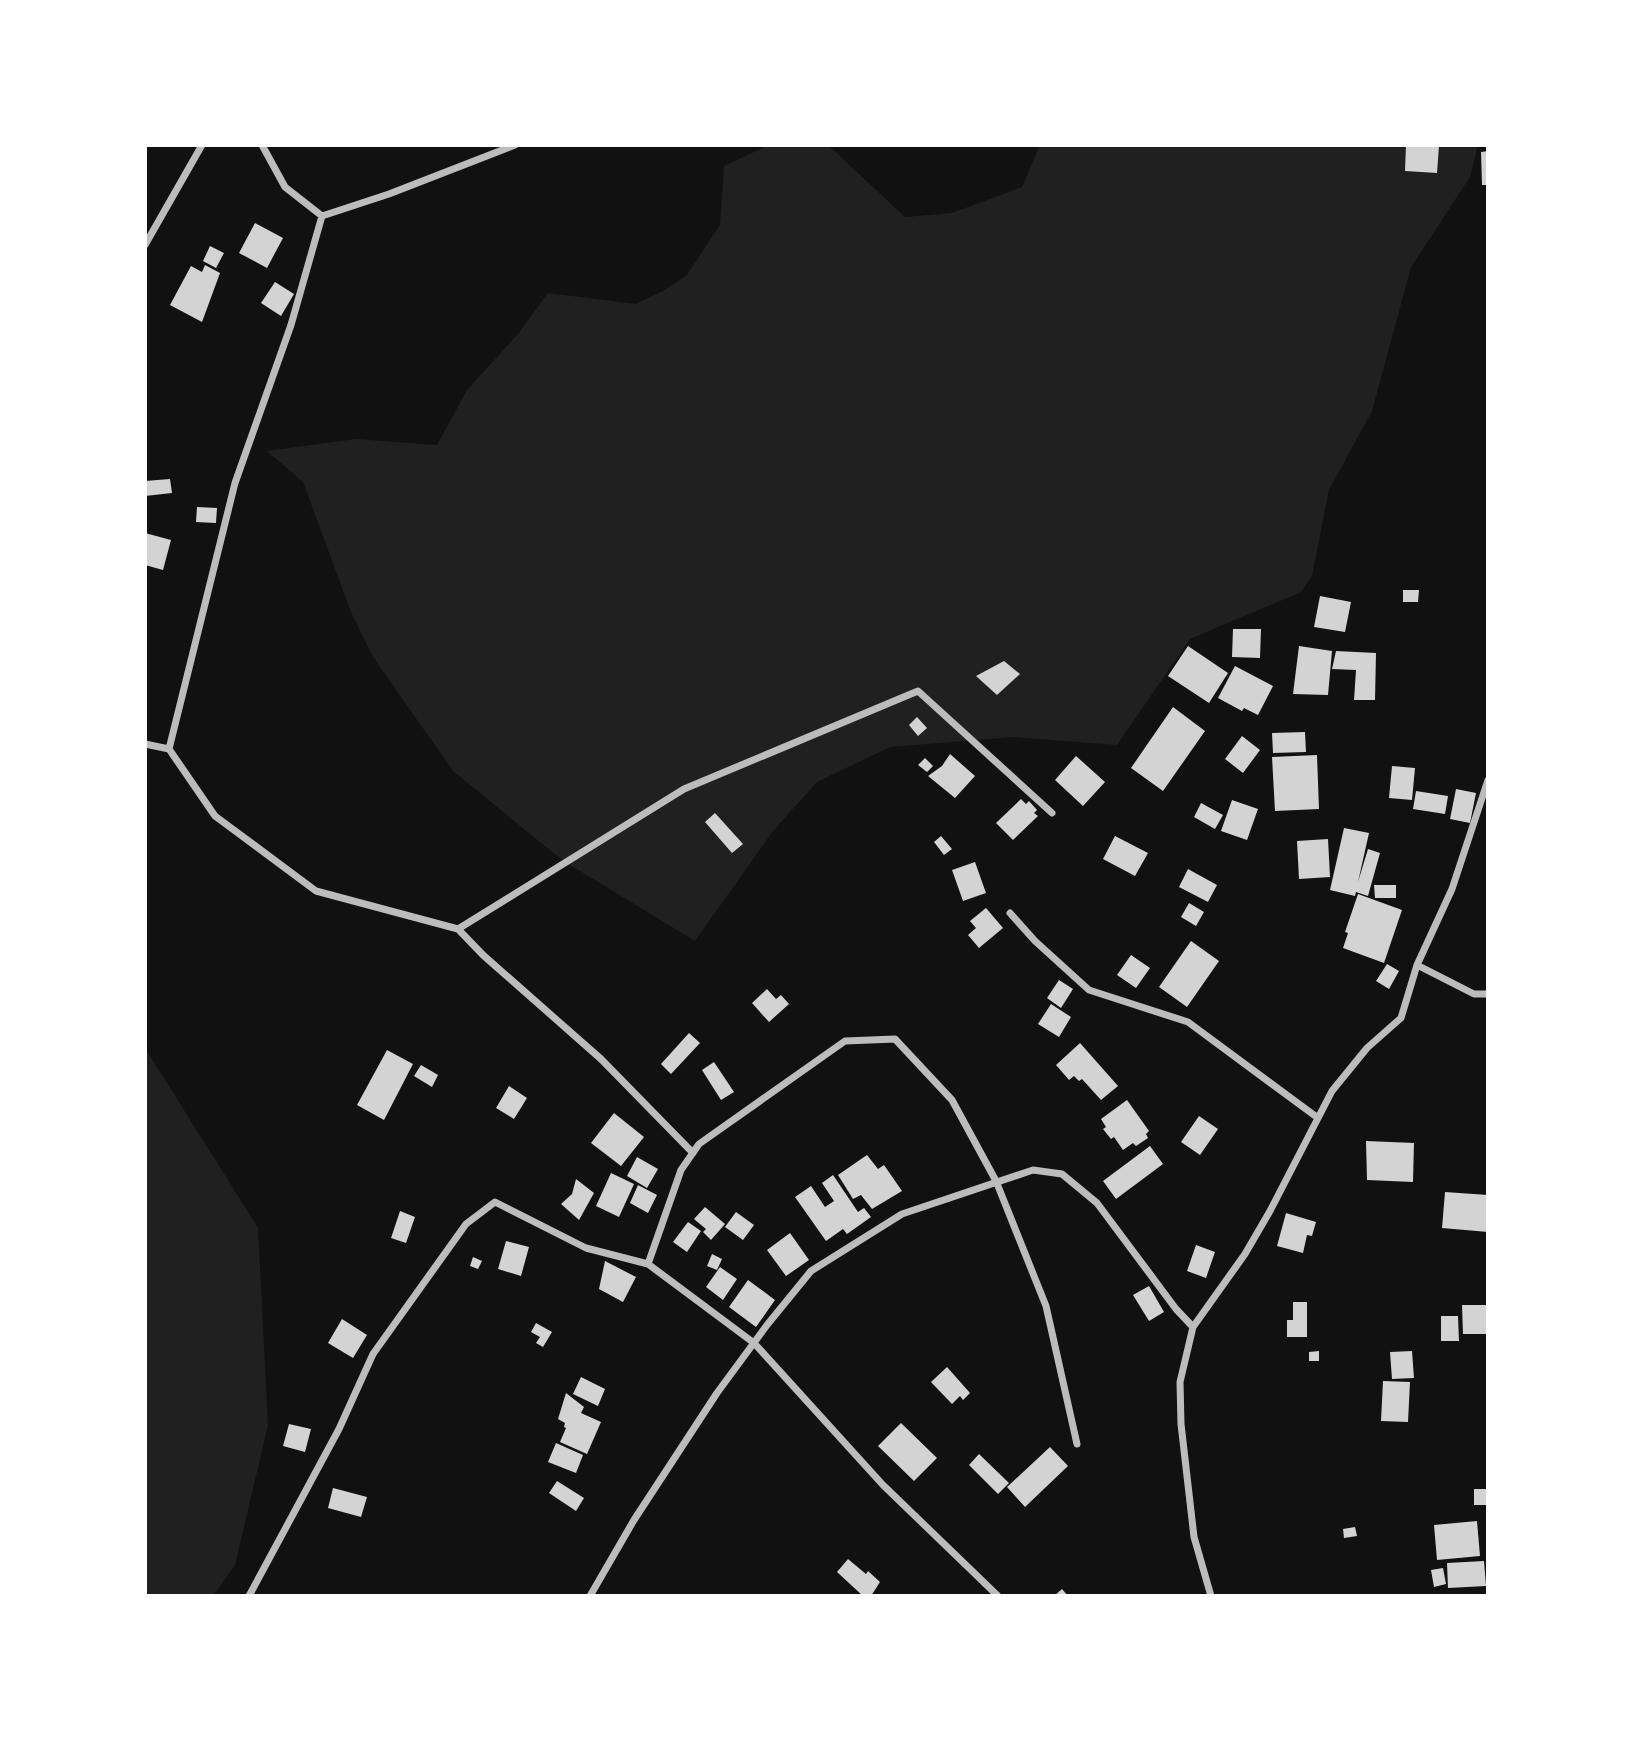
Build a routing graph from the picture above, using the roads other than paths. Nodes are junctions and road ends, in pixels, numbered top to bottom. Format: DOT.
graph roads {
  1 [pos="202,145"];
  2 [pos="262,145"];
  3 [pos="515,145"];
  4 [pos="321,216"];
  5 [pos="145,245"];
  6 [pos="145,744"];
  7 [pos="169,749"];
  8 [pos="1488,780"];
  9 [pos="1052,813"];
  10 [pos="1010,912"];
  11 [pos="458,929"];
  12 [pos="1417,965"];
  13 [pos="1488,994"];
  14 [pos="1318,1118"];
  15 [pos="693,1153"];
  16 [pos="996,1181"];
  17 [pos="648,1264"];
  18 [pos="1193,1327"];
  19 [pos="754,1343"];
  20 [pos="1077,1444"];
  21 [pos="249,1596"];
  22 [pos="590,1596"];
  23 [pos="998,1596"];
  24 [pos="1211,1596"];
  1 -- 5 [label="street"];
  2 -- 4 [label="street"];
  3 -- 4 [label="street"];
  4 -- 7 [label="street"];
  6 -- 7 [label="street"];
  7 -- 11 [label="street"];
  8 -- 12 [label="street"];
  9 -- 11 [label="street"];
  10 -- 14 [label="street"];
  11 -- 15 [label="street"];
  12 -- 13 [label="street"];
  12 -- 14 [label="street"];
  14 -- 18 [label="street"];
  15 -- 16 [label="street"];
  15 -- 17 [label="street"];
  16 -- 18 [label="street"];
  16 -- 19 [label="street"];
  16 -- 20 [label="street"];
  17 -- 19 [label="street"];
  17 -- 21 [label="street"];
  18 -- 24 [label="street"];
  19 -- 22 [label="street"];
  19 -- 23 [label="street"];
}
